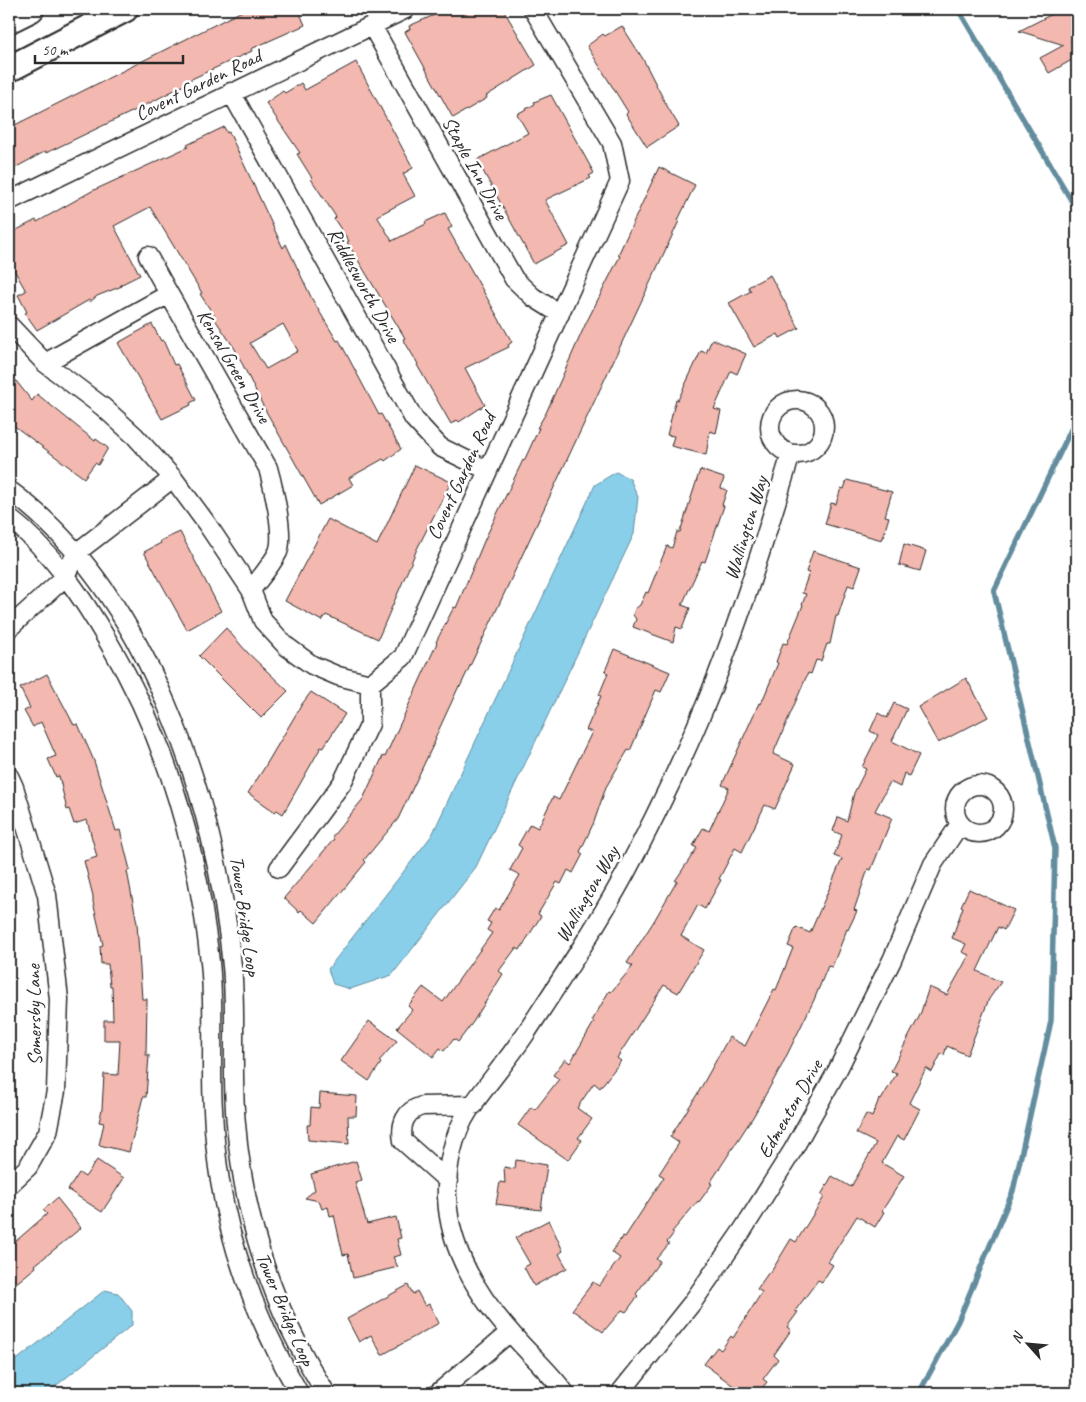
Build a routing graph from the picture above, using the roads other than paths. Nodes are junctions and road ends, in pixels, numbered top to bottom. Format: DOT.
graph roads {
  1 [pos="31,9"];
  2 [pos="125,9"];
  3 [pos="406,9"];
  4 [pos="533,9"];
  5 [pos="9,20"];
  6 [pos="372,26"];
  7 [pos="9,69"];
  8 [pos="231,92"];
  9 [pos="9,201"];
  10 [pos="148,256"];
  11 [pos="169,294"];
  12 [pos="560,314"];
  13 [pos="9,325"];
  14 [pos="45,364"];
  15 [pos="791,454"];
  16 [pos="487,470"];
  17 [pos="173,478"];
  18 [pos="9,490"];
  19 [pos="9,518"];
  20 [pos="76,552"];
  21 [pos="65,577"];
  22 [pos="250,590"];
  23 [pos="9,628"];
  24 [pos="370,684"];
  25 [pos="9,776"];
  26 [pos="960,824"];
  27 [pos="278,868"];
  28 [pos="474,1105"];
  29 [pos="448,1182"];
  30 [pos="9,1185"];
  31 [pos="510,1332"];
  32 [pos="300,1393"];
  33 [pos="326,1393"];
  34 [pos="438,1393"];
  35 [pos="566,1393"];
  36 [pos="620,1393"];
  1 -- 5 [label="main road"];
  2 -- 7 [label="main road"];
  3 -- 6 [label="street, Covent Garden Road"];
  4 -- 12 [label="street, Covent Garden Road"];
  6 -- 8 [label="street, Covent Garden Road"];
  6 -- 12 [label="street, Staple Inn Drive"];
  8 -- 9 [label="street, Covent Garden Road"];
  8 -- 16 [label="street, Riddlesworth Drive"];
  10 -- 11 [label="street, Kensal Green Drive"];
  11 -- 14 [label="street"];
  11 -- 22 [label="street, Kensal Green Drive"];
  12 -- 16 [label="street, Covent Garden Road"];
  13 -- 14 [label="street"];
  14 -- 17 [label="street"];
  15 -- 28 [label="street, Wallington Way"];
  16 -- 24 [label="street, Covent Garden Road"];
  17 -- 20 [label="street"];
  17 -- 22 [label="street"];
  18 -- 20 [label="street, Tower Bridge Loop"];
  19 -- 21 [label="street, Tower Bridge Loop"];
  20 -- 21 [label="street"];
  20 -- 33 [label="street, Tower Bridge Loop"];
  21 -- 23 [label="street"];
  21 -- 32 [label="street, Tower Bridge Loop"];
  22 -- 24 [label="street"];
  24 -- 27 [label="street"];
  25 -- 30 [label="street, Somersby Lane"];
  26 -- 36 [label="street, Edmenton Drive"];
  28 -- 29 [label="street, Wallington Way"];
  28 -- 29 [label="street"];
  29 -- 31 [label="street, Wallington Way"];
  31 -- 34 [label="street"];
  31 -- 35 [label="street, Wallington Way"];
}
